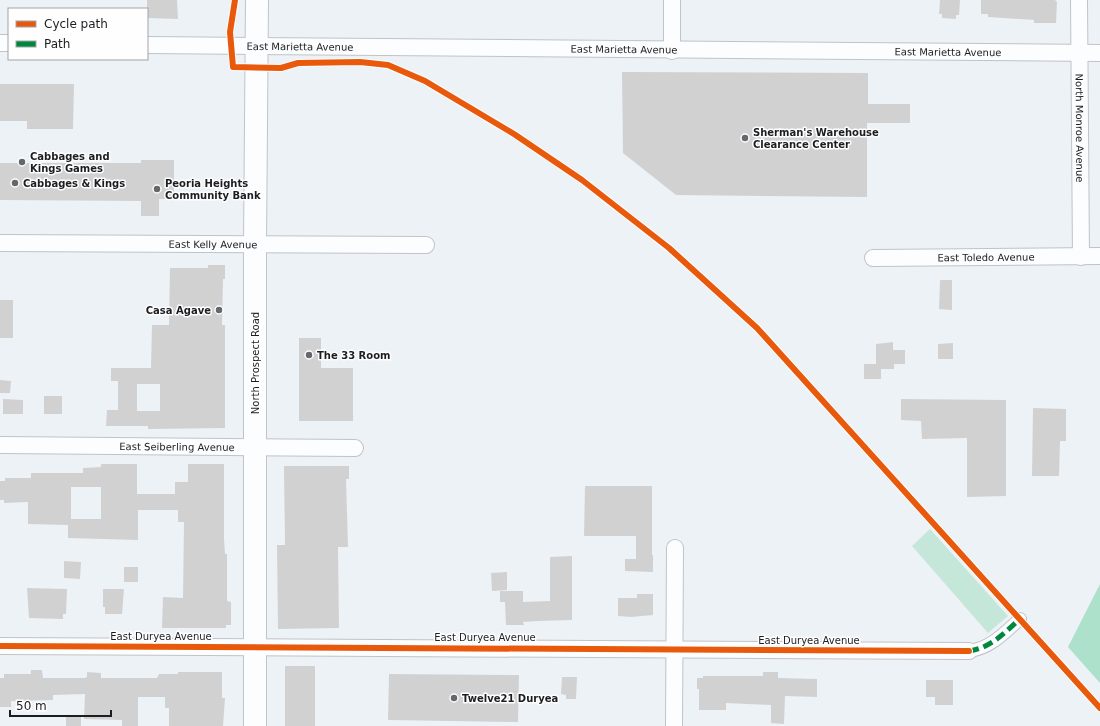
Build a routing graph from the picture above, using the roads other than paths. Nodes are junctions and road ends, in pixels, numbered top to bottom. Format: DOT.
graph roads {
  1 [pos="257,0"];
  2 [pos="672,0"];
  3 [pos="1078,0"];
  4 [pos="148,45"];
  5 [pos="256,46"];
  6 [pos="672,51"];
  7 [pos="1079,53"];
  8 [pos="1100,53"];
  9 [pos="0,243"];
  10 [pos="255,245"];
  11 [pos="426,245"];
  12 [pos="1081,256"];
  13 [pos="1100,256"];
  14 [pos="873,258"];
  15 [pos="0,445"];
  16 [pos="254,446"];
  17 [pos="355,448"];
  18 [pos="675,548"];
  19 [pos="1020,619"];
  20 [pos="0,646"];
  21 [pos="255,646"];
  22 [pos="674,649"];
  23 [pos="969,651"];
  24 [pos="255,726"];
  25 [pos="674,726"];
  1 -- 5 [label="main road, North Prospect Road"];
  2 -- 6 [label="street"];
  3 -- 7 [label="street, North Monroe Avenue"];
  4 -- 5 [label="street, East Marietta Avenue"];
  5 -- 6 [label="street, East Marietta Avenue"];
  5 -- 10 [label="main road, North Prospect Road"];
  6 -- 7 [label="street, East Marietta Avenue"];
  7 -- 8 [label="street, East Marietta Avenue"];
  7 -- 12 [label="street, North Monroe Avenue"];
  9 -- 10 [label="street, East Kelly Avenue"];
  10 -- 11 [label="street, East Kelly Avenue"];
  10 -- 16 [label="main road, North Prospect Road"];
  12 -- 13 [label="street, East Toledo Avenue"];
  12 -- 14 [label="street, East Toledo Avenue"];
  15 -- 16 [label="street, East Seiberling Avenue"];
  16 -- 17 [label="street, East Seiberling Avenue"];
  16 -- 21 [label="main road, North Prospect Road"];
  18 -- 22 [label="street"];
  19 -- 23 [label="street"];
  20 -- 21 [label="street, East Duryea Avenue"];
  21 -- 22 [label="street, East Duryea Avenue"];
  21 -- 24 [label="main road, North Prospect Road"];
  22 -- 23 [label="street, East Duryea Avenue"];
  22 -- 25 [label="street"];
}
